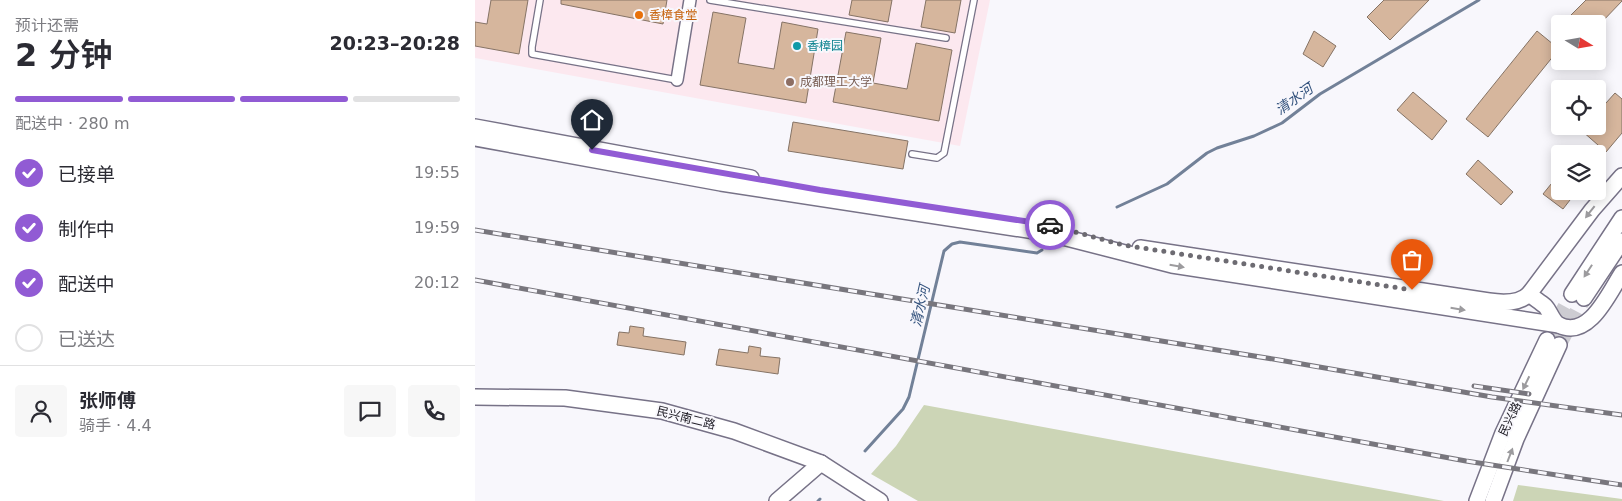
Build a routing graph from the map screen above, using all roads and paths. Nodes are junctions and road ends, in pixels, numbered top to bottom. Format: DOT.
graph roads {
  1 [pos="540,0"];
  2 [pos="691,0"];
  3 [pos="710,0"];
  4 [pos="974,0"];
  5 [pos="946,38"];
  6 [pos="677,80"];
  7 [pos="475,127"];
  8 [pos="475,138"];
  9 [pos="912,154"];
  10 [pos="1622,176"];
  11 [pos="1622,218"];
  12 [pos="1622,241"];
  13 [pos="1622,273"];
  14 [pos="1529,294"];
  15 [pos="1559,324"];
  16 [pos="475,397"];
  17 [pos="821,463"];
  18 [pos="777,501"];
  19 [pos="793,501"];
  20 [pos="881,501"];
  21 [pos="1477,501"];
  22 [pos="1493,501"];
  1 -- 6 [label="lane"];
  2 -- 6 [label="street"];
  3 -- 5 [label="lane"];
  4 -- 9 [label="lane"];
  7 -- 14 [label="street"];
  8 -- 15 [label="street, one-way"];
  10 -- 14 [label="street, one-way"];
  11 -- 12 [label="street, one-way"];
  13 -- 15 [label="street"];
  14 -- 15 [label="street"];
  16 -- 17 [label="street, 民兴南二路"];
  17 -- 18 [label="street"];
  17 -- 19 [label="street"];
  17 -- 20 [label="street, 民兴南二路"];
  22 -- 21 [label="street, 民兴路, one-way"];
}
